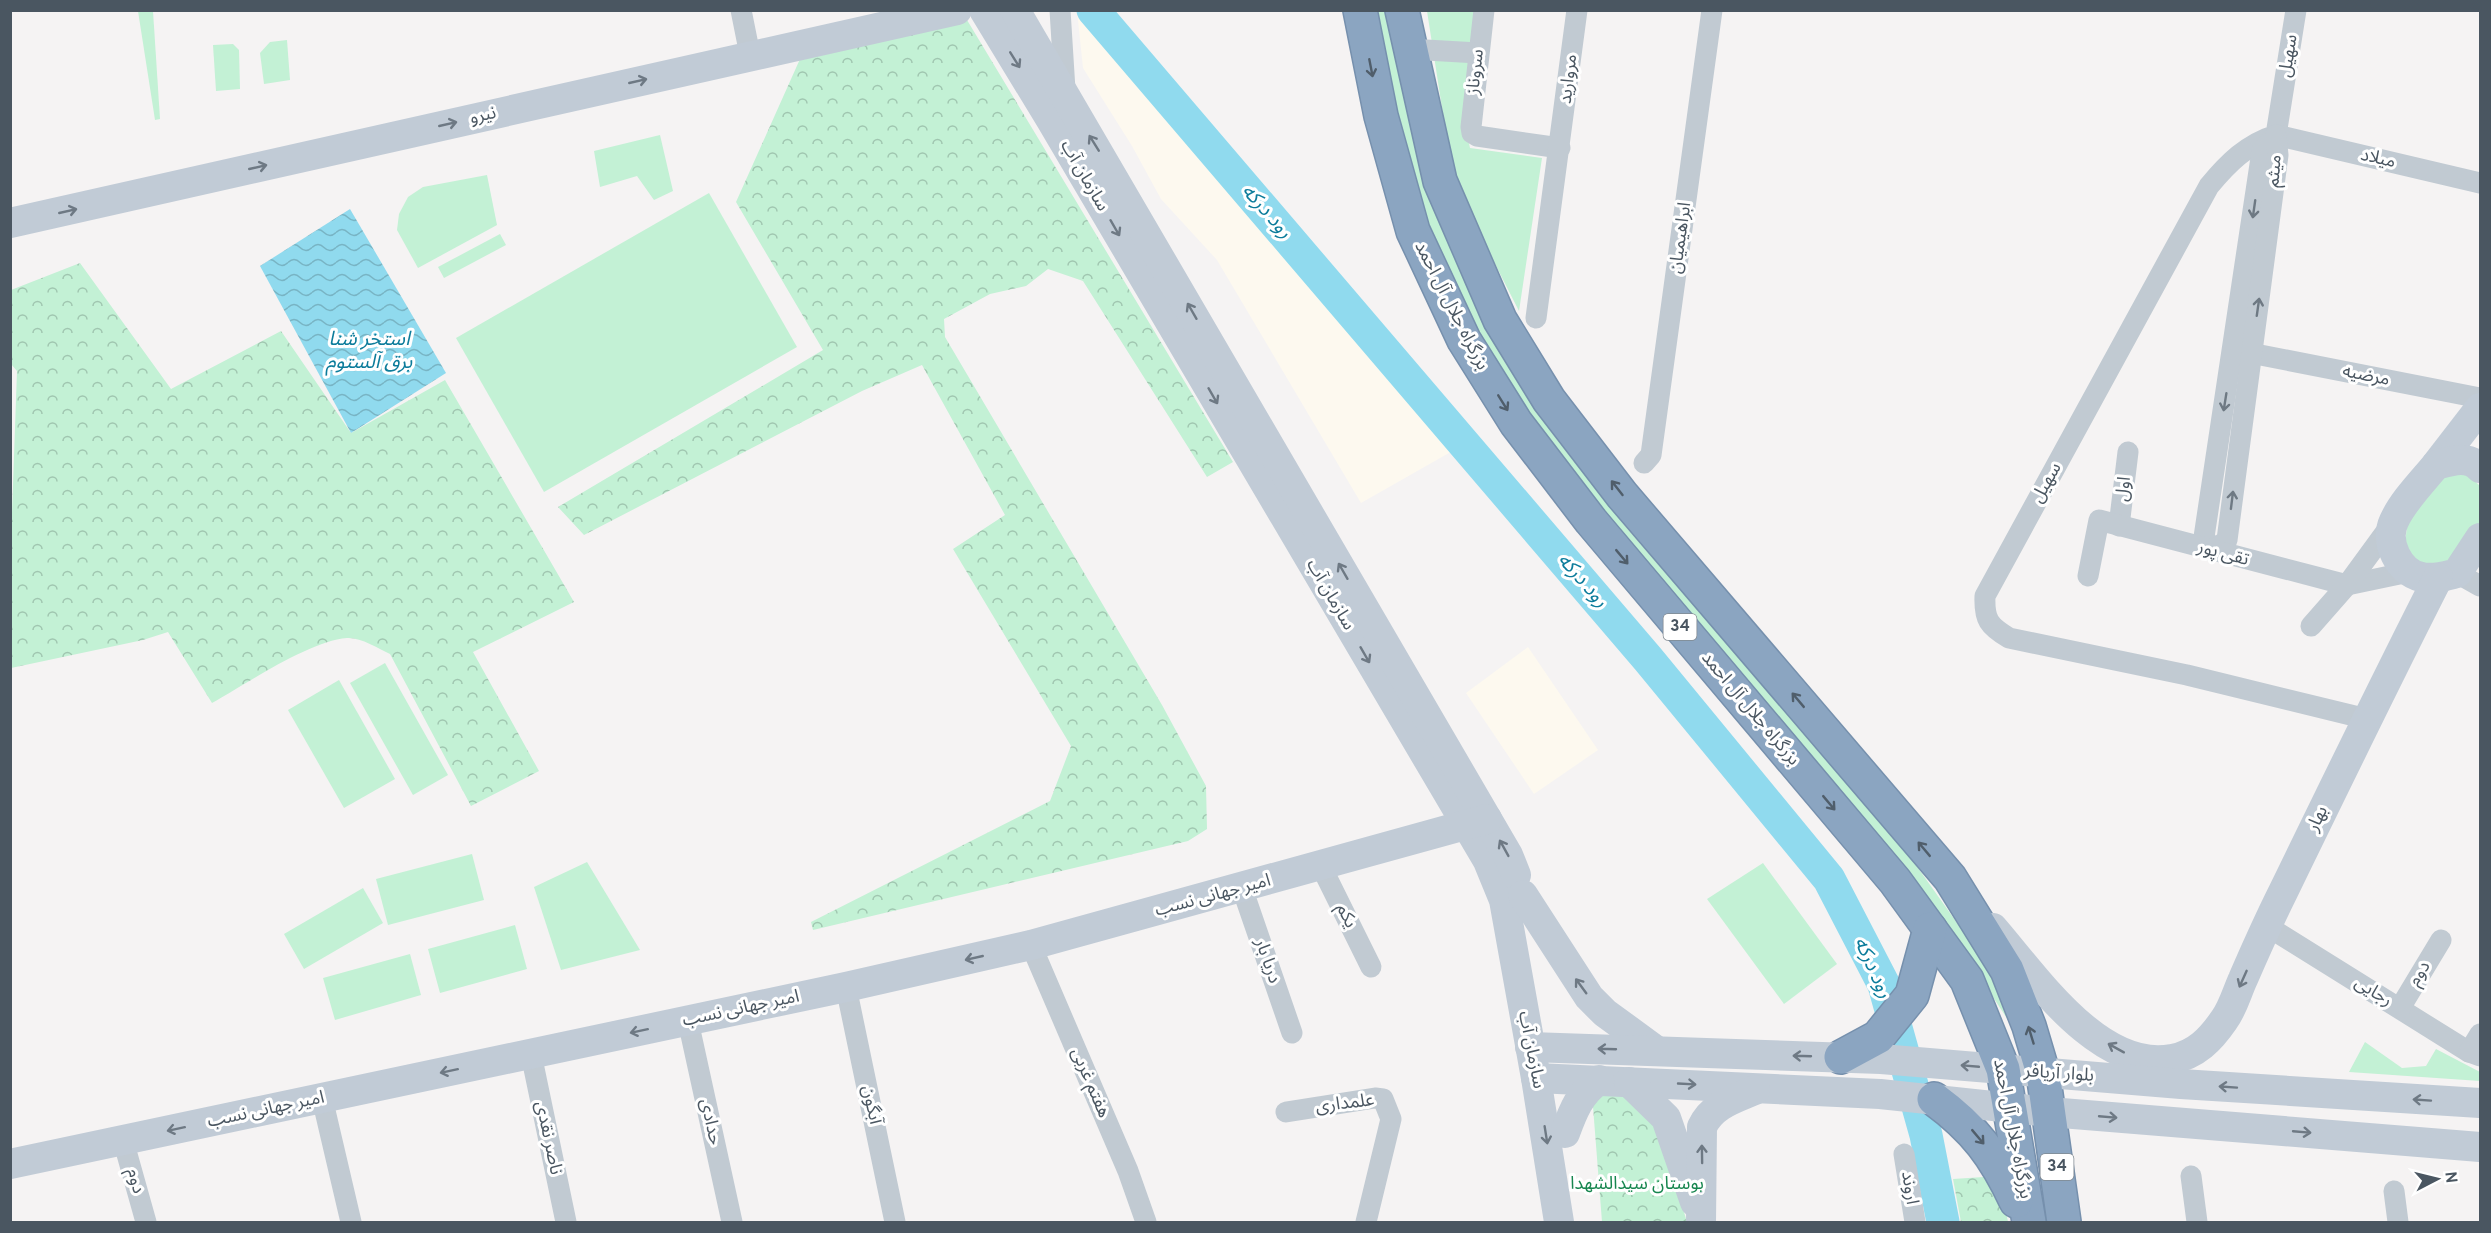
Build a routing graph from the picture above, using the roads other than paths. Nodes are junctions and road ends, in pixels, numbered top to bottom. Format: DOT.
graph roads {
  1 [pos="741,10"];
  2 [pos="957,10"];
  3 [pos="984,10"];
  4 [pos="1016,10"];
  5 [pos="1060,10"];
  6 [pos="1360,10"];
  7 [pos="1402,10"];
  8 [pos="1484,10"];
  9 [pos="1577,10"];
  10 [pos="1712,10"];
  11 [pos="2296,10"];
  12 [pos="1410,49"];
  13 [pos="1478,53"];
  14 [pos="750,56"];
  15 [pos="1066,97"];
  16 [pos="2276,135"];
  17 [pos="1560,148"];
  18 [pos="2481,183"];
  19 [pos="10,224"];
  20 [pos="1536,318"];
  21 [pos="2242,351"];
  22 [pos="2477,409"];
  23 [pos="2128,452"];
  24 [pos="1644,463"];
  25 [pos="2436,465"];
  26 [pos="2478,466"];
  27 [pos="2393,522"];
  28 [pos="2109,523"];
  29 [pos="2481,538"];
  30 [pos="2213,551"];
  31 [pos="2409,572"];
  32 [pos="2088,576"];
  33 [pos="2459,579"];
  34 [pos="2347,585"];
  35 [pos="2311,626"];
  36 [pos="2367,719"];
  37 [pos="1836,745"];
  38 [pos="1801,770"];
  39 [pos="1476,822"];
  40 [pos="1321,866"];
  41 [pos="1950,878"];
  42 [pos="1242,888"];
  43 [pos="1523,895"];
  44 [pos="2267,926"];
  45 [pos="1930,929"];
  46 [pos="2440,940"];
  47 [pos="1031,945"];
  48 [pos="1371,967"];
  49 [pos="846,987"];
  50 [pos="2400,1008"];
  51 [pos="688,1021"];
  52 [pos="1292,1033"];
  53 [pos="2481,1034"];
  54 [pos="1539,1047"];
  55 [pos="1880,1048"];
  56 [pos="1657,1051"];
  57 [pos="531,1054"];
  58 [pos="2475,1054"];
  59 [pos="1841,1057"];
  60 [pos="2004,1069"];
  61 [pos="2043,1073"];
  62 [pos="1546,1078"];
  63 [pos="1599,1080"];
  64 [pos="1629,1082"];
  65 [pos="1760,1088"];
  66 [pos="322,1098"];
  67 [pos="1934,1100"];
  68 [pos="2481,1103"];
  69 [pos="2011,1108"];
  70 [pos="1286,1112"];
  71 [pos="2049,1112"];
  72 [pos="1565,1132"];
  73 [pos="123,1140"];
  74 [pos="2481,1147"];
  75 [pos="1904,1154"];
  76 [pos="10,1164"];
  77 [pos="2191,1176"];
  78 [pos="2394,1191"];
  79 [pos="1700,1217"];
  80 [pos="146,1222"];
  81 [pos="351,1222"];
  82 [pos="566,1222"];
  83 [pos="732,1222"];
  84 [pos="896,1222"];
  85 [pos="1146,1222"];
  86 [pos="1366,1222"];
  87 [pos="1559,1222"];
  88 [pos="1578,1222"];
  89 [pos="1915,1222"];
  90 [pos="2027,1222"];
  91 [pos="2064,1222"];
  92 [pos="2197,1222"];
  93 [pos="2398,1222"];
  1 -- 14 [label="street"];
  2 -- 14 [label="main road, نیرو"];
  3 -- 39 [label="main road, سازمان آب, one-way"];
  4 -- 15 [label="main road, سازمان آب"];
  5 -- 15 [label="street"];
  6 -- 38 [label="highway, بزرگراه جلال آل احمد / 34, one-way"];
  7 -- 12 [label="highway, بزرگراه جلال آل احمد / 34"];
  8 -- 13 [label="street, سروناز"];
  9 -- 17 [label="street, مروارید"];
  10 -- 24 [label="street, ابراهیمیان"];
  11 -- 16 [label="street, سهیل"];
  12 -- 13 [label="street"];
  37 -- 12 [label="highway, بزرگراه جلال آل احمد / 34, one-way"];
  13 -- 17 [label="street, سروناز"];
  19 -- 14 [label="main road, نیرو, one-way"];
  39 -- 15 [label="main road, سازمان آب, one-way"];
  16 -- 18 [label="street, میلاد"];
  16 -- 21 [label="street, میثم"];
  16 -- 36 [label="street, سهیل"];
  17 -- 20 [label="street, مروارید"];
  21 -- 22 [label="street, مرضیه"];
  21 -- 30 [label="street, میثم"];
  22 -- 25 [label="main road"];
  22 -- 26 [label="main road"];
  23 -- 28 [label="street, اول"];
  25 -- 26 [label="main road"];
  25 -- 27 [label="main road"];
  27 -- 31 [label="main road"];
  27 -- 34 [label="street"];
  28 -- 30 [label="street, تقی پور"];
  28 -- 32 [label="street, اول"];
  29 -- 33 [label="main road, بهار"];
  30 -- 34 [label="street, تقی پور"];
  31 -- 33 [label="main road"];
  31 -- 34 [label="street"];
  33 -- 36 [label="main road, بهار"];
  34 -- 35 [label="street"];
  36 -- 44 [label="main road, بهار"];
  37 -- 38 [label="highway"];
  41 -- 37 [label="highway, بزرگراه جلال آل احمد / 34, one-way"];
  38 -- 45 [label="highway, بزرگراه جلال آل احمد / 34, one-way"];
  39 -- 40 [label="main road, امیر جهانی نسب"];
  43 -- 39 [label="main road, سازمان آب, one-way"];
  39 -- 54 [label="main road, سازمان آب"];
  40 -- 42 [label="main road, امیر جهانی نسب"];
  40 -- 48 [label="street, یکم"];
  44 -- 41 [label="main road, بهار, one-way"];
  61 -- 41 [label="highway, بزرگراه جلال آل احمد / 34, one-way"];
  42 -- 47 [label="main road, امیر جهانی نسب"];
  42 -- 52 [label="street, دریا بار"];
  43 -- 54 [label="main road, سازمان آب"];
  56 -- 43 [label="main road, one-way"];
  44 -- 50 [label="street, رجایی"];
  45 -- 55 [label="highway"];
  45 -- 60 [label="highway, بزرگراه جلال آل احمد / 34"];
  46 -- 50 [label="street, دوم"];
  47 -- 49 [label="main road, امیر جهانی نسب, one-way"];
  47 -- 85 [label="street, هفتم غربی"];
  49 -- 51 [label="main road, امیر جهانی نسب"];
  49 -- 84 [label="street, آبگون"];
  50 -- 58 [label="street, رجایی"];
  51 -- 57 [label="main road, امیر جهانی نسب, one-way"];
  51 -- 83 [label="street, حدادی"];
  53 -- 58 [label="street"];
  56 -- 54 [label="main road, one-way"];
  54 -- 62 [label="main road, سازمان آب"];
  55 -- 59 [label="highway"];
  60 -- 55 [label="main road, بلوار آریافر, one-way"];
  59 -- 56 [label="main road, one-way"];
  57 -- 66 [label="main road, امیر جهانی نسب, one-way"];
  57 -- 82 [label="street, ناصر نقدی"];
  60 -- 61 [label="main road, بلوار آریافر"];
  60 -- 69 [label="highway, بزرگراه جلال آل احمد / 34"];
  68 -- 61 [label="main road, بلوار آریافر, one-way"];
  61 -- 71 [label="highway, بزرگراه جلال آل احمد / 34"];
  62 -- 63 [label="main road, بلوار آریافر"];
  62 -- 72 [label="main road, سازمان آب"];
  62 -- 87 [label="main road, سازمان آب, one-way"];
  63 -- 64 [label="main road, بلوار آریافر"];
  63 -- 72 [label="main road"];
  64 -- 65 [label="main road, بلوار آریافر, one-way"];
  64 -- 79 [label="main road"];
  65 -- 67 [label="main road, بلوار آریافر"];
  79 -- 65 [label="main road, one-way"];
  66 -- 73 [label="main road, امیر جهانی نسب, one-way"];
  66 -- 81 [label="street"];
  67 -- 69 [label="main road, بلوار آریافر"];
  67 -- 90 [label="highway, one-way"];
  69 -- 71 [label="main road, بلوار آریافر"];
  69 -- 90 [label="highway, بزرگراه جلال آل احمد / 34"];
  70 -- 86 [label="street, علمداری"];
  71 -- 74 [label="main road, بلوار آریافر, one-way"];
  71 -- 91 [label="highway, بزرگراه جلال آل احمد / 34"];
  72 -- 88 [label="main road, سازمان آب"];
  73 -- 76 [label="main road, امیر جهانی نسب"];
  73 -- 80 [label="street, دوم"];
  75 -- 89 [label="street, اروند"];
  77 -- 92 [label="street"];
  78 -- 93 [label="street"];
}
